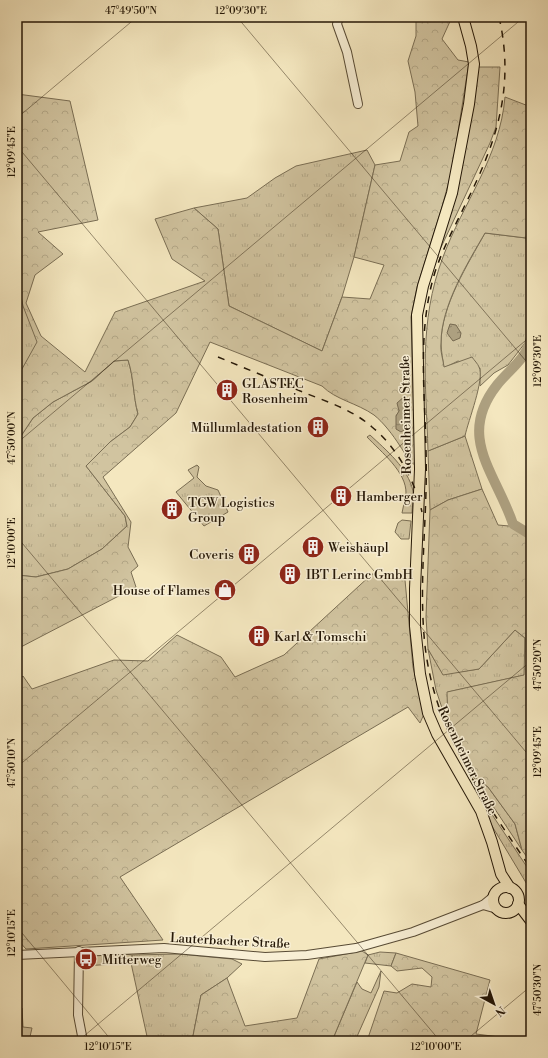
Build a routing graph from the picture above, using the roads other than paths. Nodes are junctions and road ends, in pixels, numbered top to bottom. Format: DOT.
graph roads {
  1 [pos="339,17"];
  2 [pos="463,17"];
  3 [pos="358,104"];
  4 [pos="501,874"];
  5 [pos="510,888"];
  6 [pos="496,893"];
  7 [pos="483,905"];
  8 [pos="515,907"];
  9 [pos="497,909"];
  10 [pos="529,919"];
  11 [pos="79,951"];
  12 [pos="17,955"];
  13 [pos="83,1041"];
  1 -- 3 [label="street"];
  2 -- 4 [label="main road, Rosenheimer Straße"];
  4 -- 5 [label="main road, Rosenheimer Straße"];
  4 -- 6 [label="main road, Rosenheimer Straße"];
  5 -- 6 [label="main road"];
  5 -- 8 [label="main road"];
  6 -- 7 [label="street, Lauterbacher Straße"];
  6 -- 9 [label="main road"];
  7 -- 9 [label="street"];
  7 -- 11 [label="street, Lauterbacher Straße"];
  8 -- 9 [label="main road"];
  8 -- 10 [label="main road"];
  11 -- 12 [label="street, Lauterbacher Straße"];
  11 -- 13 [label="street"];
}
